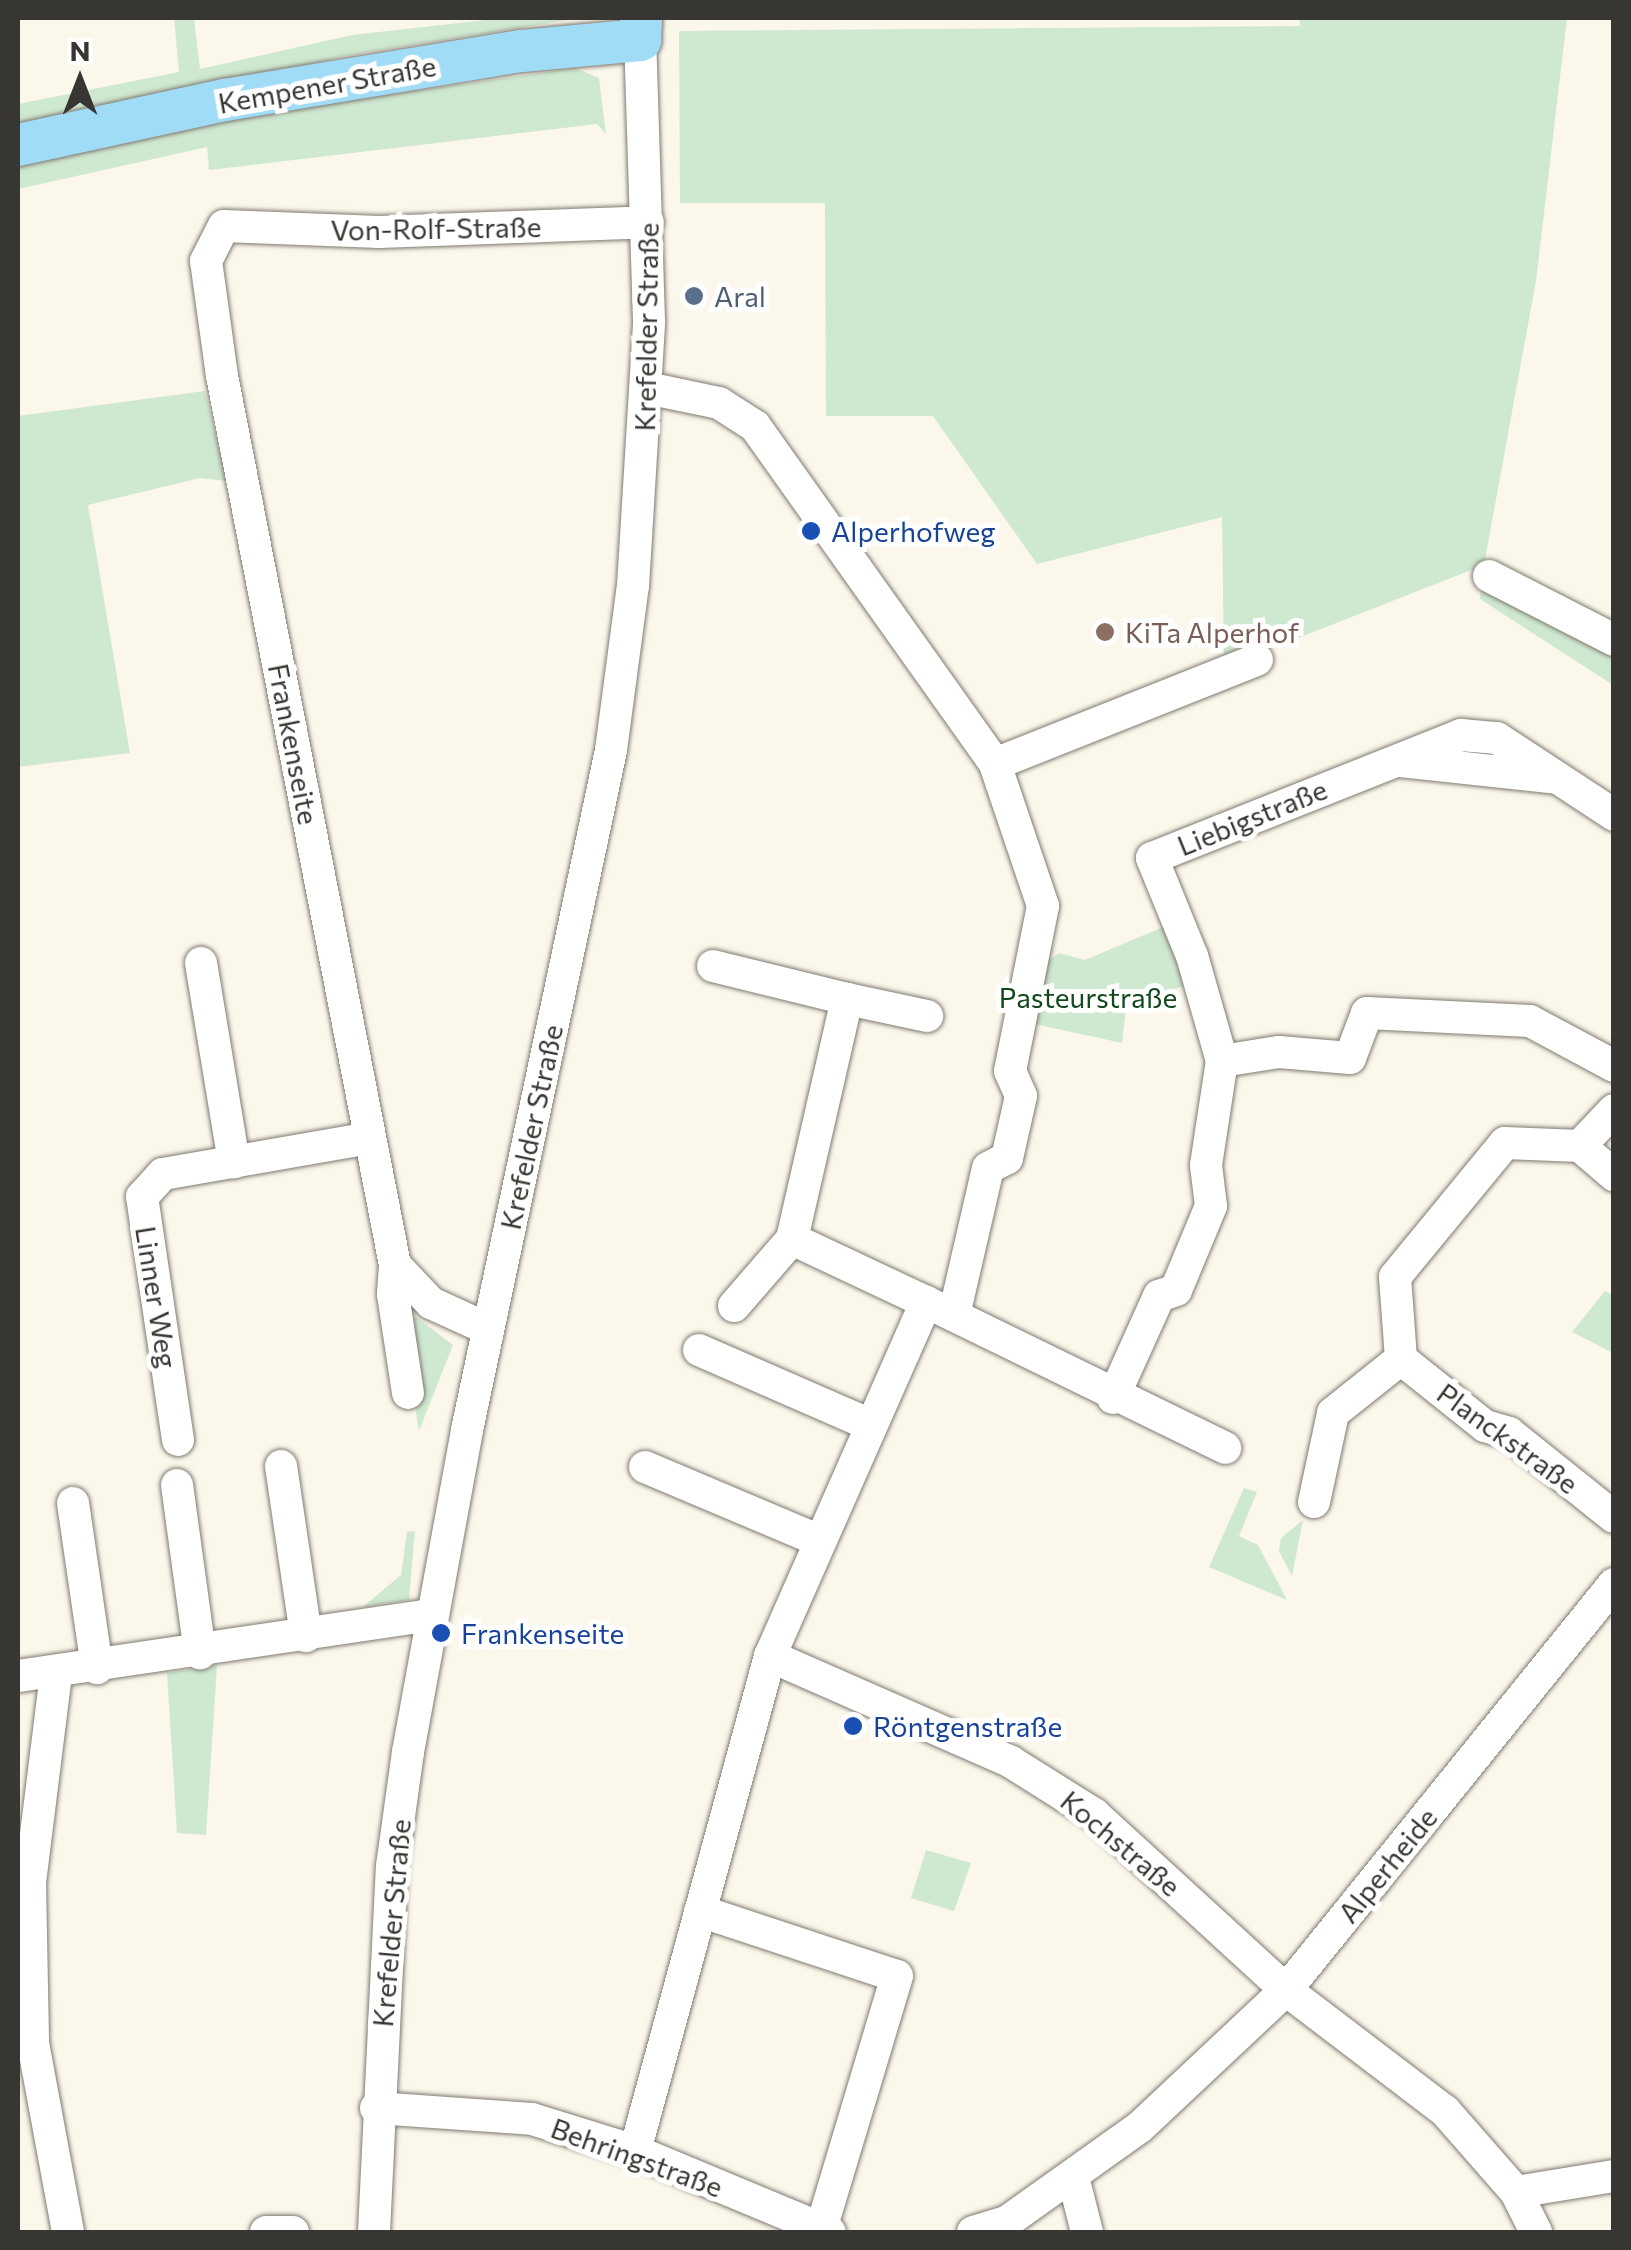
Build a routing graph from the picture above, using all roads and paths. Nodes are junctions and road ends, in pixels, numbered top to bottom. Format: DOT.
graph roads {
  1 [pos="640,29"];
  2 [pos="18,145"];
  3 [pos="648,222"];
  4 [pos="224,226"];
  5 [pos="648,388"];
  6 [pos="1490,576"];
  7 [pos="1614,640"];
  8 [pos="1257,660"];
  9 [pos="996,764"];
  10 [pos="1614,816"];
  11 [pos="202,963"];
  12 [pos="713,966"];
  13 [pos="847,999"];
  14 [pos="927,1016"];
  15 [pos="1222,1061"];
  16 [pos="1614,1066"];
  17 [pos="1614,1110"];
  18 [pos="370,1138"];
  19 [pos="1580,1146"];
  20 [pos="234,1162"];
  21 [pos="1614,1175"];
  22 [pos="792,1239"];
  23 [pos="396,1265"];
  24 [pos="734,1306"];
  25 [pos="940,1309"];
  26 [pos="488,1329"];
  27 [pos="698,1350"];
  28 [pos="1402,1359"];
  29 [pos="408,1394"];
  30 [pos="1112,1398"];
  31 [pos="871,1425"];
  32 [pos="178,1440"];
  33 [pos="1225,1448"];
  34 [pos="281,1466"];
  35 [pos="645,1467"];
  36 [pos="177,1485"];
  37 [pos="1314,1502"];
  38 [pos="73,1503"];
  39 [pos="1614,1517"];
  40 [pos="818,1540"];
  41 [pos="1614,1584"];
  42 [pos="430,1615"];
  43 [pos="306,1636"];
  44 [pos="200,1653"];
  45 [pos="770,1656"];
  46 [pos="97,1668"];
  47 [pos="56,1674"];
  48 [pos="18,1676"];
  49 [pos="700,1911"];
  50 [pos="1286,1990"];
  51 [pos="376,2108"];
  52 [pos="635,2151"];
  53 [pos="1073,2176"];
  54 [pos="1614,2176"];
  55 [pos="1516,2192"];
  56 [pos="825,2231"];
  57 [pos="68,2232"];
  58 [pos="266,2232"];
  59 [pos="293,2232"];
  60 [pos="374,2232"];
  61 [pos="973,2232"];
  62 [pos="1087,2232"];
  63 [pos="1536,2232"];
  1 -- 2 [label="main road, Kempener Straße"];
  1 -- 3 [label="street, Krefelder Straße"];
  3 -- 4 [label="street, Von-Rolf-Straße"];
  3 -- 5 [label="street, Krefelder Straße"];
  4 -- 18 [label="street, Frankenseite"];
  5 -- 9 [label="street"];
  5 -- 26 [label="street, Krefelder Straße"];
  6 -- 7 [label="street"];
  8 -- 9 [label="street"];
  9 -- 25 [label="street"];
  10 -- 15 [label="street, Liebigstraße"];
  11 -- 20 [label="street"];
  12 -- 13 [label="street"];
  13 -- 14 [label="street"];
  13 -- 22 [label="street"];
  15 -- 16 [label="street"];
  15 -- 30 [label="street, Liebigstraße"];
  17 -- 19 [label="street"];
  18 -- 20 [label="street, Linner Weg"];
  18 -- 23 [label="street, Frankenseite"];
  19 -- 21 [label="street"];
  19 -- 28 [label="street"];
  20 -- 32 [label="street, Linner Weg"];
  22 -- 24 [label="street"];
  22 -- 25 [label="street"];
  23 -- 26 [label="street"];
  23 -- 29 [label="street, Frankenseite"];
  25 -- 30 [label="street"];
  25 -- 31 [label="street"];
  26 -- 42 [label="street, Krefelder Straße"];
  27 -- 31 [label="street"];
  28 -- 37 [label="street"];
  28 -- 39 [label="street, Planckstraße"];
  30 -- 33 [label="street"];
  31 -- 40 [label="street"];
  34 -- 43 [label="street"];
  35 -- 40 [label="street"];
  36 -- 44 [label="street"];
  38 -- 46 [label="street"];
  40 -- 45 [label="street"];
  41 -- 50 [label="street, Alperheide"];
  42 -- 43 [label="street"];
  42 -- 51 [label="street, Krefelder Straße"];
  43 -- 44 [label="street"];
  44 -- 46 [label="street"];
  45 -- 49 [label="street"];
  45 -- 50 [label="street, Kochstraße"];
  46 -- 47 [label="street"];
  47 -- 48 [label="street"];
  47 -- 57 [label="street"];
  49 -- 52 [label="street"];
  49 -- 56 [label="street"];
  50 -- 53 [label="street, Alperheide"];
  50 -- 55 [label="street, Kochstraße"];
  51 -- 52 [label="street, Behringstraße"];
  51 -- 60 [label="street, Krefelder Straße"];
  52 -- 56 [label="street, Behringstraße"];
  53 -- 61 [label="street, Alperheide"];
  53 -- 62 [label="street"];
  54 -- 55 [label="street"];
  55 -- 63 [label="street, Kochstraße"];
  58 -- 59 [label="street"];
}
